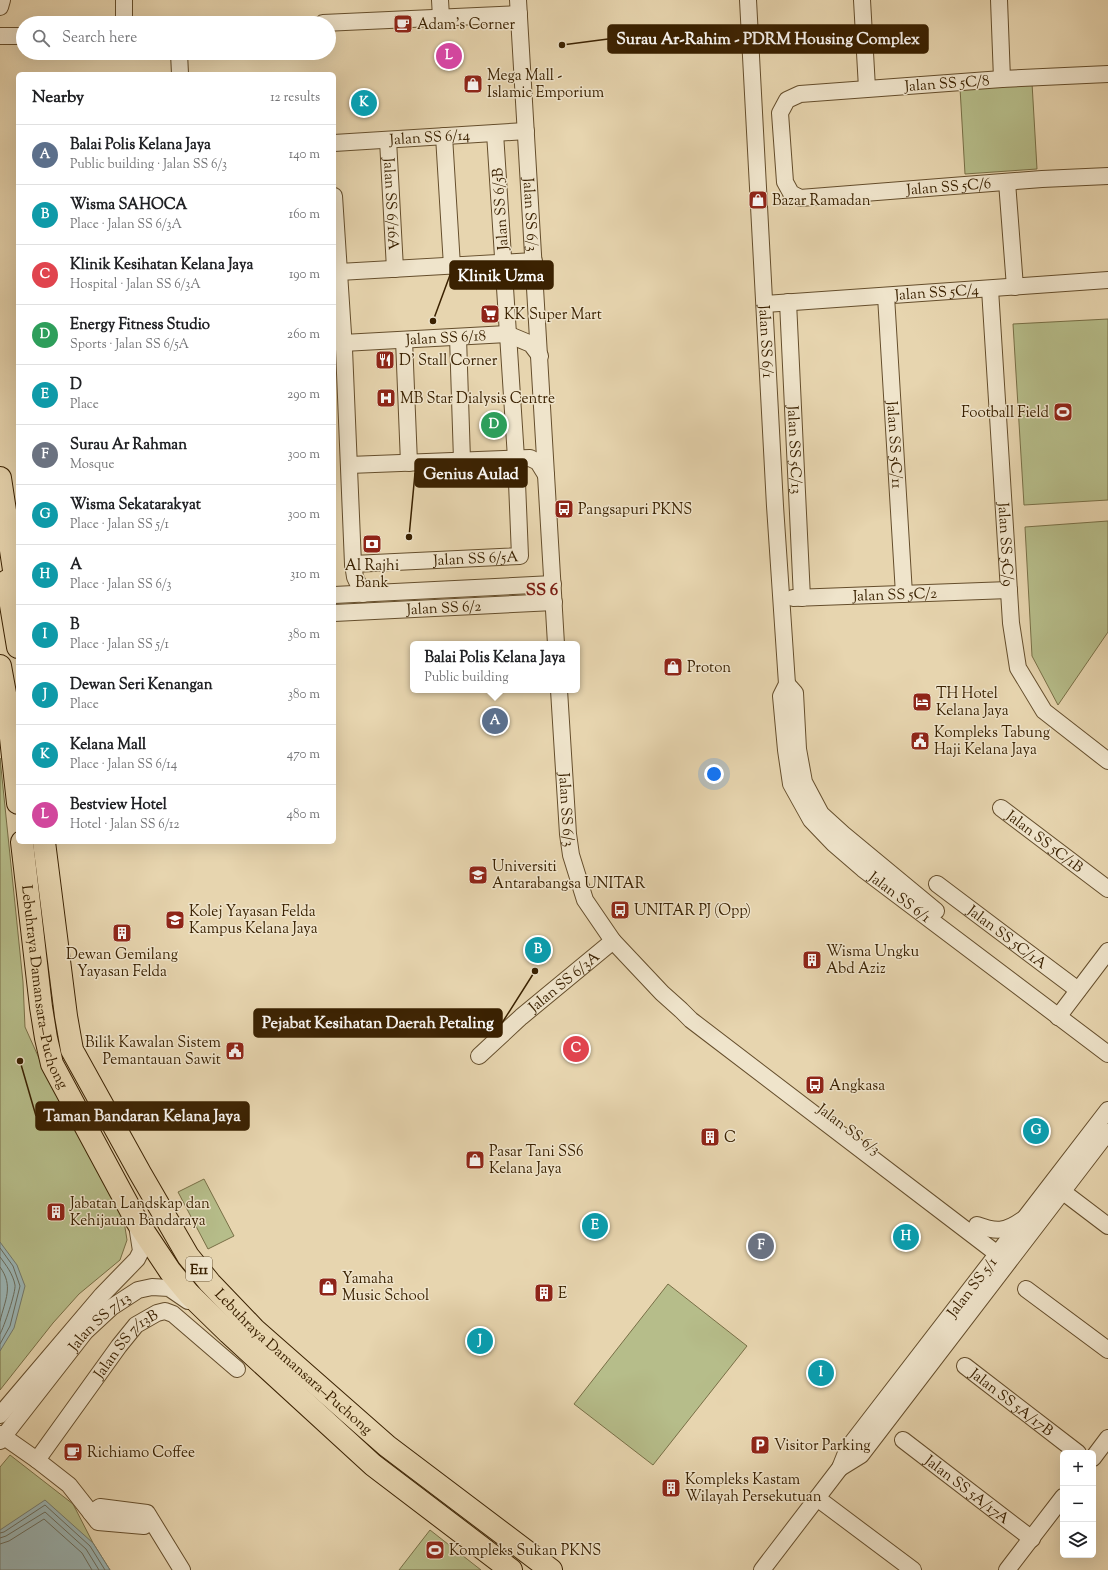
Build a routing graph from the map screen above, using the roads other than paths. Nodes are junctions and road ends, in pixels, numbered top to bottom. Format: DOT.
graph roads {
  1 [pos="2,0"];
  2 [pos="124,0"];
  3 [pos="440,0"];
  4 [pos="748,0"];
  5 [pos="862,0"];
  6 [pos="999,0"];
  7 [pos="0,6"];
  8 [pos="518,7"];
  9 [pos="124,16"];
  10 [pos="441,17"];
  11 [pos="336,22"];
  12 [pos="0,36"];
  13 [pos="16,36"];
  14 [pos="179,60"];
  15 [pos="180,72"];
  16 [pos="1108,74"];
  17 [pos="1002,79"];
  18 [pos="867,88"];
  19 [pos="526,131"];
  20 [pos="495,133"];
  21 [pos="444,136"];
  22 [pos="388,140"];
  23 [pos="336,143"];
  24 [pos="1108,176"];
  25 [pos="1007,182"];
  26 [pos="791,193"];
  27 [pos="336,226"];
  28 [pos="534,261"];
  29 [pos="504,263"];
  30 [pos="452,266"];
  31 [pos="396,269"];
  32 [pos="339,272"];
  33 [pos="1108,280"];
  34 [pos="1015,287"];
  35 [pos="990,288"];
  36 [pos="886,296"];
  37 [pos="788,302"];
  38 [pos="765,304"];
  39 [pos="507,334"];
  40 [pos="458,337"];
  41 [pos="404,340"];
  42 [pos="343,343"];
  43 [pos="540,356"];
  44 [pos="516,458"];
  45 [pos="462,460"];
  46 [pos="409,463"];
  47 [pos="349,465"];
  48 [pos="546,475"];
  49 [pos="0,478"];
  50 [pos="0,539"];
  51 [pos="353,564"];
  52 [pos="16,574"];
  53 [pos="553,584"];
  54 [pos="1009,590"];
  55 [pos="362,594"];
  56 [pos="904,594"];
  57 [pos="336,595"];
  58 [pos="781,598"];
  59 [pos="802,598"];
  60 [pos="554,602"];
  61 [pos="336,613"];
  62 [pos="16,635"];
  63 [pos="556,641"];
  64 [pos="0,666"];
  65 [pos="559,693"];
  66 [pos="1108,761"];
  67 [pos="16,784"];
  68 [pos="1001,808"];
  69 [pos="22,844"];
  70 [pos="44,844"];
  71 [pos="937,884"];
  72 [pos="1108,889"];
  73 [pos="613,940"];
  74 [pos="1108,951"];
  75 [pos="1078,990"];
  76 [pos="1061,1012"];
  77 [pos="1108,1041"];
  78 [pos="1108,1054"];
  79 [pos="479,1056"];
  80 [pos="1108,1110"];
  81 [pos="1108,1132"];
  82 [pos="1057,1187"];
  83 [pos="1026,1216"];
  84 [pos="136,1220"];
  85 [pos="1108,1226"];
  86 [pos="974,1229"];
  87 [pos="1006,1253"];
  88 [pos="982,1274"];
  89 [pos="1026,1288"];
  90 [pos="229,1333"];
  91 [pos="1108,1350"];
  92 [pos="964,1366"];
  93 [pos="237,1369"];
  94 [pos="0,1415"];
  95 [pos="1,1437"];
  96 [pos="1108,1438"];
  97 [pos="903,1440"];
  98 [pos="1074,1450"];
  99 [pos="1096,1454"];
  100 [pos="37,1460"];
  101 [pos="840,1468"];
  102 [pos="818,1498"];
  103 [pos="1060,1501"];
  104 [pos="1032,1539"];
  105 [pos="182,1570"];
  106 [pos="511,1570"];
  107 [pos="551,1570"];
  108 [pos="762,1570"];
  109 [pos="913,1570"];
  110 [pos="1007,1570"];
  1 -- 7 [label="street"];
  2 -- 9 [label="street"];
  3 -- 10 [label="street"];
  4 -- 38 [label="street, Jalan SS 6/1"];
  5 -- 18 [label="street"];
  6 -- 17 [label="street"];
  8 -- 10 [label="street"];
  8 -- 19 [label="street, Jalan SS 6/3"];
  10 -- 11 [label="street"];
  12 -- 13 [label="street"];
  14 -- 15 [label="street"];
  16 -- 17 [label="street, Jalan SS 5C/8"];
  17 -- 18 [label="street, Jalan SS 5C/8"];
  18 -- 26 [label="street, Jalan SS 5C/8"];
  19 -- 20 [label="street, Jalan SS 6/14"];
  19 -- 28 [label="street, Jalan SS 6/3"];
  20 -- 21 [label="street, Jalan SS 6/14"];
  20 -- 29 [label="street, Jalan SS 6/5B"];
  21 -- 22 [label="street, Jalan SS 6/14"];
  21 -- 30 [label="street"];
  22 -- 23 [label="street, Jalan SS 6/14"];
  22 -- 31 [label="street, Jalan SS 6/16A"];
  24 -- 25 [label="street, Jalan SS 5C/6"];
  25 -- 26 [label="street, Jalan SS 5C/6"];
  25 -- 34 [label="street"];
  27 -- 32 [label="street"];
  28 -- 29 [label="street"];
  28 -- 43 [label="street, Jalan SS 6/3"];
  29 -- 30 [label="street"];
  29 -- 39 [label="street, Jalan SS 6/5B"];
  30 -- 31 [label="street"];
  31 -- 32 [label="street"];
  32 -- 42 [label="street"];
  33 -- 34 [label="street, Jalan SS 5C/4"];
  34 -- 35 [label="street, Jalan SS 5C/4"];
  35 -- 36 [label="street, Jalan SS 5C/4"];
  35 -- 54 [label="street, Jalan SS 5C/9"];
  36 -- 37 [label="street, Jalan SS 5C/4"];
  36 -- 56 [label="street, Jalan SS 5C/11"];
  37 -- 38 [label="street, Jalan SS 5C/4"];
  37 -- 59 [label="street, Jalan SS 5C/13"];
  38 -- 58 [label="street, Jalan SS 6/1"];
  39 -- 40 [label="street, Jalan SS 6/18"];
  39 -- 43 [label="street, Jalan SS 6/18"];
  39 -- 44 [label="street, Jalan SS 6/5A"];
  40 -- 41 [label="street, Jalan SS 6/18"];
  40 -- 45 [label="street"];
  41 -- 42 [label="street, Jalan SS 6/18"];
  41 -- 46 [label="street"];
  42 -- 47 [label="street"];
  43 -- 48 [label="street, Jalan SS 6/3"];
  44 -- 45 [label="street"];
  44 -- 48 [label="street"];
  44 -- 51 [label="street, Jalan SS 6/5A"];
  45 -- 46 [label="street"];
  46 -- 47 [label="street"];
  47 -- 51 [label="street"];
  48 -- 53 [label="street, Jalan SS 6/3"];
  49 -- 52 [label="highway"];
  50 -- 62 [label="highway"];
  51 -- 55 [label="street"];
  53 -- 55 [label="street, Jalan SS 6/2"];
  53 -- 60 [label="street, Jalan SS 6/3"];
  54 -- 56 [label="street, Jalan SS 5C/2"];
  54 -- 66 [label="street, Jalan SS 5C/9"];
  55 -- 57 [label="street, Jalan SS 6/2"];
  56 -- 59 [label="street, Jalan SS 5C/2"];
  58 -- 59 [label="street, Jalan SS 5C/2"];
  58 -- 76 [label="street, Jalan SS 6/1"];
  60 -- 61 [label="street, Jalan SS 6/2"];
  60 -- 63 [label="street, Jalan SS 6/3"];
  64 -- 67 [label="highway"];
  65 -- 73 [label="street, Jalan SS 6/3"];
  68 -- 72 [label="street, Jalan SS 5C/1B"];
  69 -- 84 [label="highway, Lebuhraya Damansara–Puchong / E11"];
  70 -- 107 [label="highway, Lebuhraya Damansara–Puchong / E11"];
  71 -- 75 [label="street, Jalan SS 5C/1A"];
  73 -- 79 [label="street, Jalan SS 6/3A"];
  73 -- 86 [label="street, Jalan SS 6/3"];
  74 -- 75 [label="street"];
  75 -- 76 [label="street"];
  76 -- 77 [label="street, Jalan SS 6/1"];
  76 -- 78 [label="street, Jalan SS 6/1"];
  80 -- 82 [label="street, Jalan SS 5/1"];
  81 -- 82 [label="street, Jalan SS 5/1"];
  82 -- 83 [label="street, Jalan SS 5/1"];
  82 -- 85 [label="street"];
  82 -- 87 [label="street, Jalan SS 5/1"];
  83 -- 86 [label="street"];
  83 -- 87 [label="street, Jalan SS 5/1"];
  84 -- 90 [label="highway, Lebuhraya Damansara–Puchong / E11"];
  84 -- 94 [label="street, Jalan SS 7/13"];
  86 -- 87 [label="street, Jalan SS 6/3"];
  86 -- 88 [label="street"];
  87 -- 88 [label="street, Jalan SS 5/1"];
  87 -- 101 [label="street, Jalan SS 5/1"];
  88 -- 101 [label="street, Jalan SS 5/1"];
  89 -- 91 [label="street"];
  90 -- 95 [label="street, Jalan SS 7/13"];
  90 -- 106 [label="highway, Lebuhraya Damansara–Puchong / E11"];
  92 -- 98 [label="street, Jalan SS 5A/17B"];
  93 -- 100 [label="street, Jalan SS 7/13B"];
  95 -- 100 [label="street"];
  96 -- 99 [label="street"];
  97 -- 104 [label="street, Jalan SS 5A/17A"];
  100 -- 105 [label="street"];
  101 -- 102 [label="street, Jalan SS 5/1"];
  102 -- 108 [label="street, Jalan SS 5/1"];
  102 -- 109 [label="street"];
  103 -- 104 [label="street"];
  104 -- 110 [label="street"];
}
